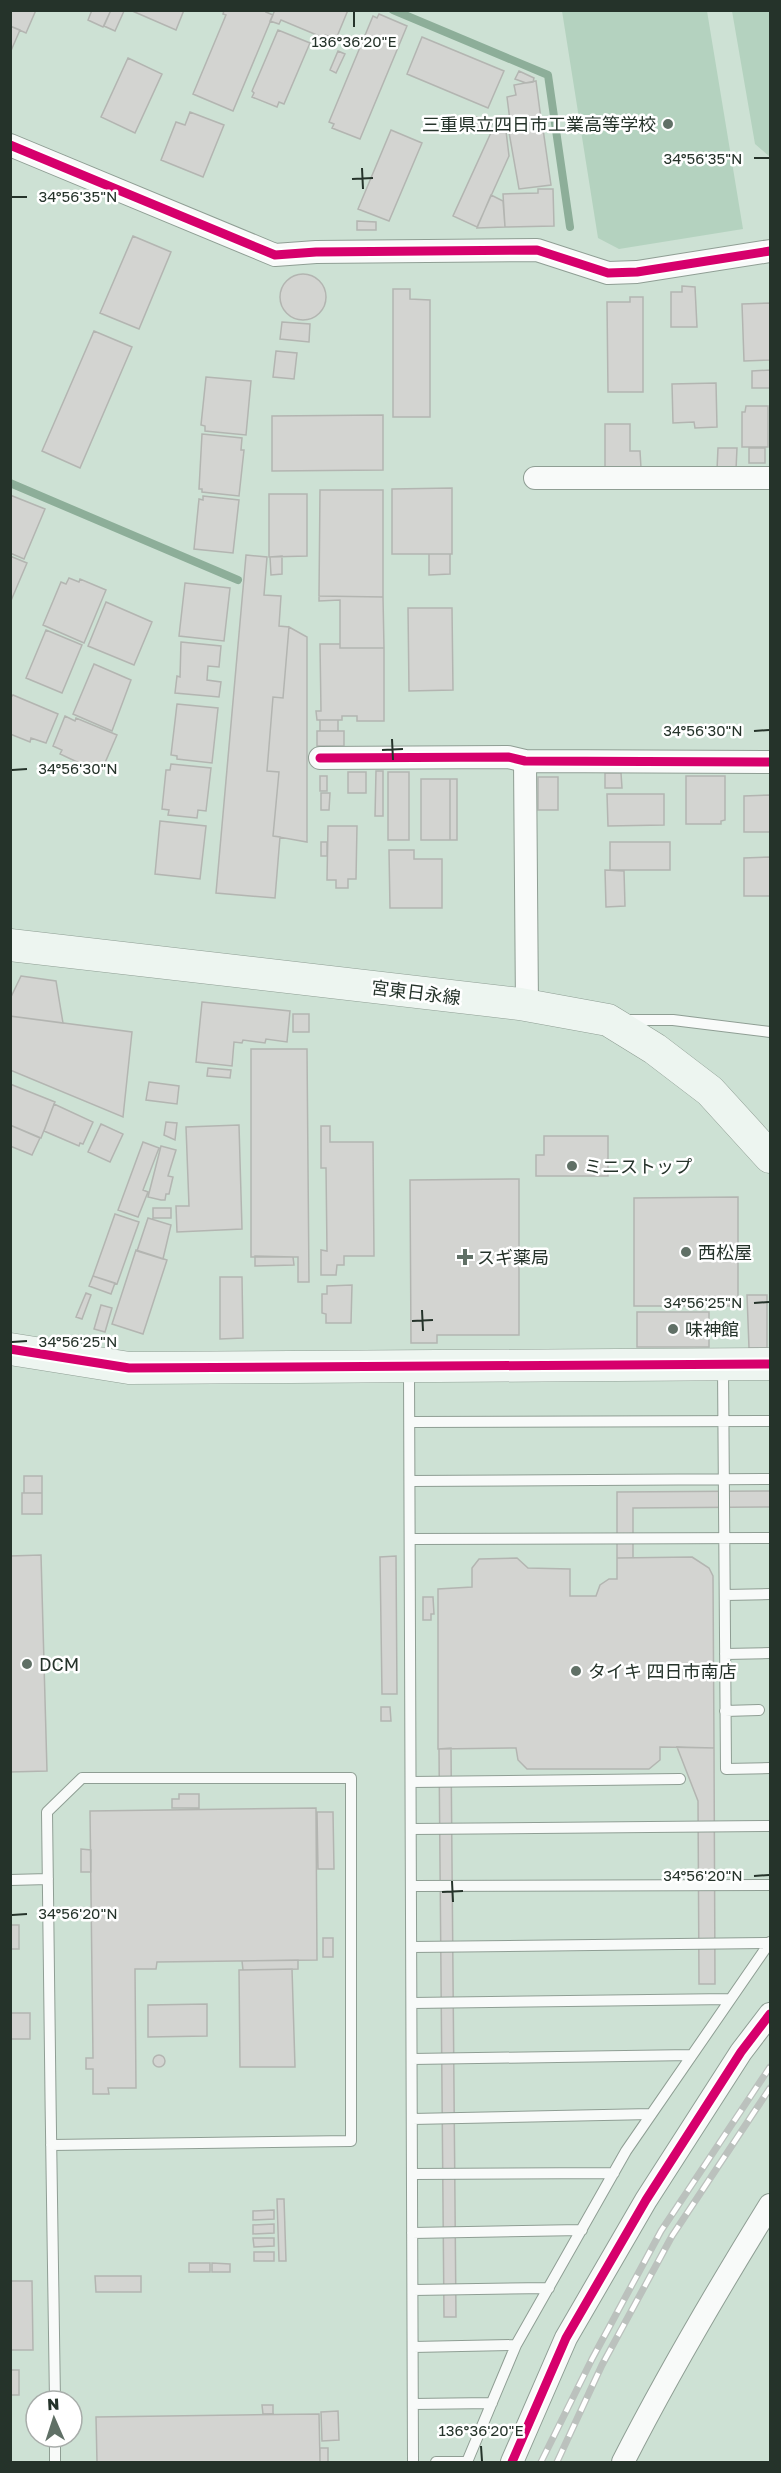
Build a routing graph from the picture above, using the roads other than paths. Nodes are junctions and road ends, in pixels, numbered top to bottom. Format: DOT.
graph roads {
  1 [pos="10,145"];
  2 [pos="771,251"];
  3 [pos="535,478"];
  4 [pos="771,478"];
  5 [pos="320,758"];
  6 [pos="525,761"];
  7 [pos="771,762"];
  8 [pos="10,945"];
  9 [pos="527,1007"];
  10 [pos="608,1020"];
  11 [pos="771,1032"];
  12 [pos="771,1157"];
  13 [pos="10,1349"];
  14 [pos="771,1364"];
  15 [pos="723,1365"];
  16 [pos="408,1366"];
  17 [pos="724,1421"];
  18 [pos="771,1421"];
  19 [pos="410,1422"];
  20 [pos="724,1479"];
  21 [pos="771,1479"];
  22 [pos="410,1481"];
  23 [pos="724,1538"];
  24 [pos="771,1538"];
  25 [pos="410,1539"];
  26 [pos="771,1594"];
  27 [pos="724,1595"];
  28 [pos="771,1653"];
  29 [pos="725,1654"];
  30 [pos="759,1710"];
  31 [pos="725,1711"];
  32 [pos="771,1768"];
  33 [pos="680,1779"];
  34 [pos="411,1782"];
  35 [pos="771,1826"];
  36 [pos="411,1829"];
  37 [pos="48,1879"];
  38 [pos="10,1880"];
  39 [pos="771,1885"];
  40 [pos="412,1886"];
  41 [pos="770,1943"];
  42 [pos="412,1947"];
  43 [pos="730,1999"];
  44 [pos="412,2003"];
  45 [pos="771,2014"];
  46 [pos="692,2055"];
  47 [pos="412,2059"];
  48 [pos="651,2114"];
  49 [pos="412,2119"];
  50 [pos="51,2145"];
  51 [pos="412,2174"];
  52 [pos="614,2174"];
  53 [pos="771,2205"];
  54 [pos="582,2230"];
  55 [pos="412,2233"];
  56 [pos="549,2288"];
  57 [pos="413,2290"];
  58 [pos="516,2345"];
  59 [pos="413,2347"];
  60 [pos="55,2389"];
  61 [pos="492,2403"];
  62 [pos="413,2404"];
  63 [pos="467,2462"];
  64 [pos="413,2463"];
  65 [pos="436,2463"];
  66 [pos="512,2463"];
  67 [pos="622,2463"];
  1 -- 2 [label="street"];
  3 -- 4 [label="street"];
  5 -- 6 [label="street"];
  6 -- 7 [label="street"];
  6 -- 9 [label="street"];
  8 -- 9 [label="main road, 宮東日永線"];
  9 -- 10 [label="main road, 宮東日永線"];
  10 -- 11 [label="lane"];
  10 -- 12 [label="main road, 宮東日永線"];
  13 -- 16 [label="main road"];
  14 -- 15 [label="main road"];
  15 -- 16 [label="main road"];
  15 -- 17 [label="lane"];
  16 -- 19 [label="lane"];
  17 -- 18 [label="lane"];
  17 -- 19 [label="lane"];
  17 -- 20 [label="lane"];
  19 -- 22 [label="lane"];
  20 -- 21 [label="lane"];
  20 -- 22 [label="lane"];
  20 -- 23 [label="lane"];
  22 -- 25 [label="lane"];
  23 -- 24 [label="lane"];
  23 -- 25 [label="lane"];
  23 -- 27 [label="lane"];
  25 -- 34 [label="lane"];
  26 -- 27 [label="lane"];
  27 -- 29 [label="lane"];
  28 -- 29 [label="lane"];
  29 -- 31 [label="lane"];
  30 -- 31 [label="lane"];
  31 -- 32 [label="lane"];
  33 -- 34 [label="lane"];
  34 -- 36 [label="lane"];
  35 -- 36 [label="lane"];
  36 -- 40 [label="lane"];
  37 -- 38 [label="lane"];
  37 -- 50 [label="lane"];
  37 -- 50 [label="lane"];
  39 -- 40 [label="lane"];
  40 -- 42 [label="lane"];
  41 -- 42 [label="lane"];
  41 -- 43 [label="lane"];
  42 -- 44 [label="lane"];
  43 -- 44 [label="lane"];
  43 -- 46 [label="lane"];
  44 -- 47 [label="lane"];
  45 -- 66 [label="street"];
  46 -- 47 [label="lane"];
  46 -- 48 [label="lane"];
  47 -- 49 [label="lane"];
  48 -- 49 [label="lane"];
  48 -- 52 [label="lane"];
  49 -- 51 [label="lane"];
  50 -- 60 [label="lane"];
  51 -- 52 [label="lane"];
  51 -- 55 [label="lane"];
  52 -- 54 [label="lane"];
  53 -- 67 [label="street"];
  54 -- 55 [label="lane"];
  54 -- 56 [label="lane"];
  55 -- 57 [label="lane"];
  56 -- 57 [label="lane"];
  56 -- 58 [label="lane"];
  57 -- 59 [label="lane"];
  58 -- 59 [label="lane"];
  58 -- 61 [label="lane"];
  59 -- 62 [label="lane"];
  61 -- 62 [label="lane"];
  61 -- 63 [label="lane"];
  62 -- 64 [label="lane"];
  63 -- 65 [label="lane"];
}
